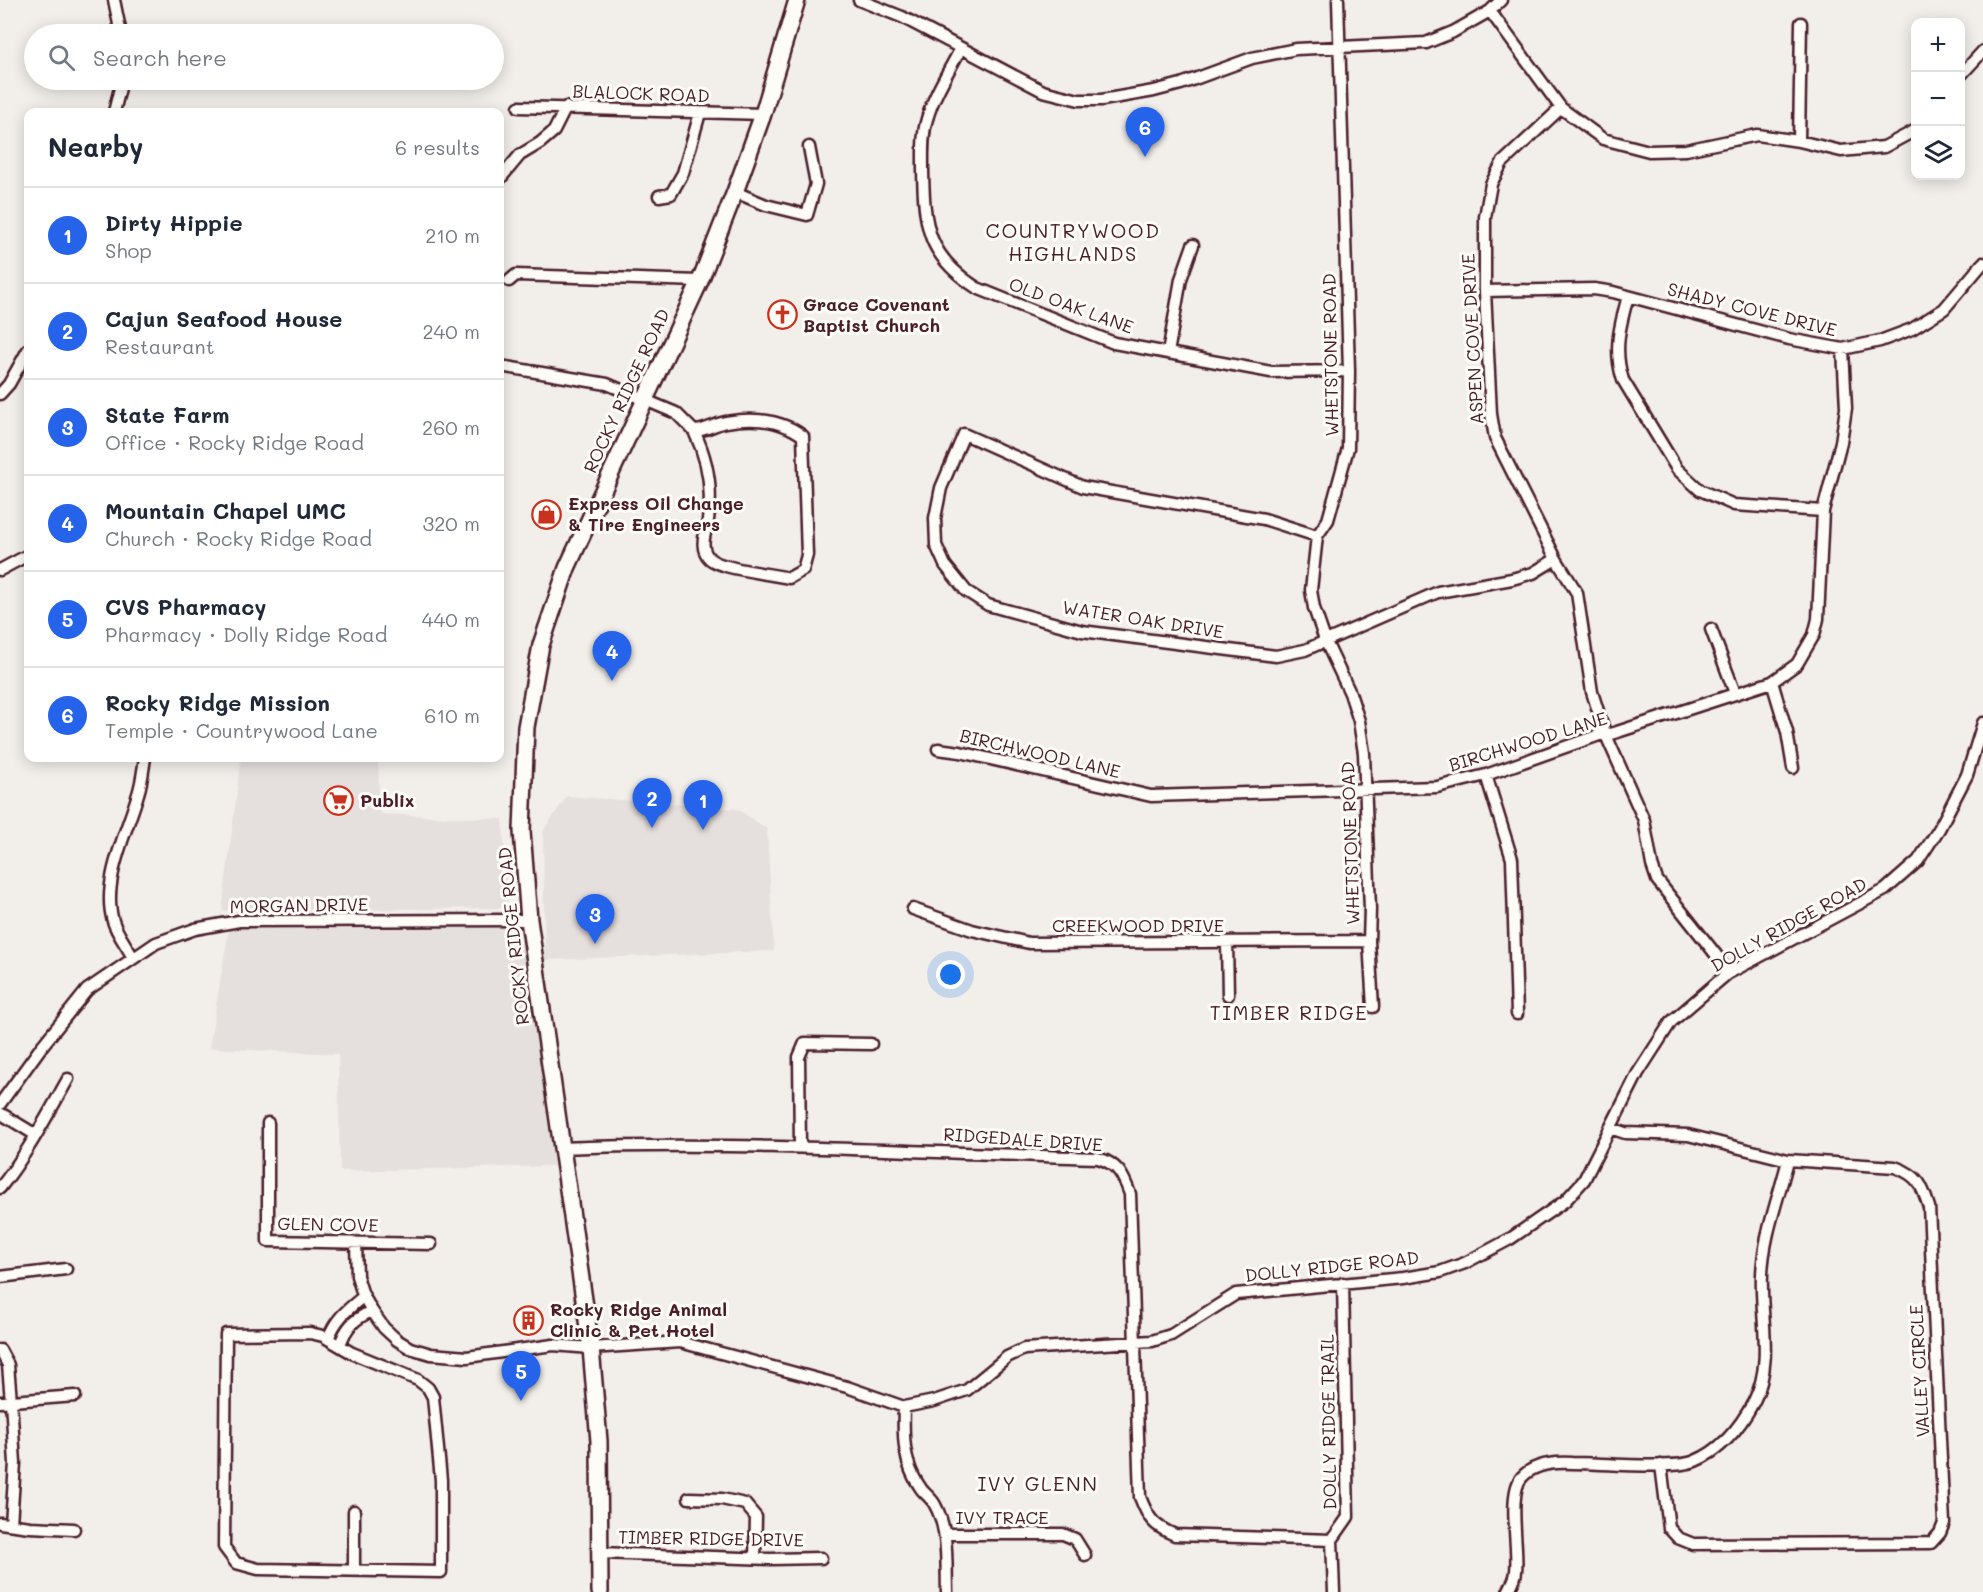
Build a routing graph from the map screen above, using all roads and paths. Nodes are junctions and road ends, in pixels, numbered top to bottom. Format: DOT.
graph roads {
  1 [pos="114,0"];
  2 [pos="796,0"];
  3 [pos="859,0"];
  4 [pos="1338,0"];
  5 [pos="1501,0"];
  6 [pos="1490,11"];
  7 [pos="1801,23"];
  8 [pos="120,24"];
  9 [pos="1339,47"];
  10 [pos="961,48"];
  11 [pos="1983,51"];
  12 [pos="1964,72"];
  13 [pos="120,90"];
  14 [pos="519,107"];
  15 [pos="566,107"];
  16 [pos="115,108"];
  17 [pos="1562,108"];
  18 [pos="700,113"];
  19 [pos="763,114"];
  20 [pos="1911,133"];
  21 [pos="1799,141"];
  22 [pos="809,147"];
  23 [pos="504,174"];
  24 [pos="735,192"];
  25 [pos="659,196"];
  26 [pos="1193,244"];
  27 [pos="1983,263"];
  28 [pos="509,281"];
  29 [pos="700,281"];
  30 [pos="1485,291"];
  31 [pos="1628,296"];
  32 [pos="1843,349"];
  33 [pos="1168,353"];
  34 [pos="24,357"];
  35 [pos="504,367"];
  36 [pos="1349,371"];
  37 [pos="0,394"];
  38 [pos="644,401"];
  39 [pos="694,430"];
  40 [pos="1823,511"];
  41 [pos="1317,536"];
  42 [pos="24,557"];
  43 [pos="1556,559"];
  44 [pos="0,570"];
  45 [pos="1711,628"];
  46 [pos="1325,640"];
  47 [pos="1772,682"];
  48 [pos="1735,693"];
  49 [pos="1983,723"];
  50 [pos="1605,733"];
  51 [pos="938,749"];
  52 [pos="144,762"];
  53 [pos="1793,768"];
  54 [pos="1486,775"];
  55 [pos="1366,788"];
  56 [pos="913,909"];
  57 [pos="529,920"];
  58 [pos="1369,941"];
  59 [pos="1227,942"];
  60 [pos="133,958"];
  61 [pos="1727,974"];
  62 [pos="1228,995"];
  63 [pos="1373,1006"];
  64 [pos="1517,1014"];
  65 [pos="871,1044"];
  66 [pos="68,1079"];
  67 [pos="0,1104"];
  68 [pos="0,1113"];
  69 [pos="268,1123"];
  70 [pos="1610,1128"];
  71 [pos="36,1135"];
  72 [pos="800,1147"];
  73 [pos="560,1148"];
  74 [pos="1788,1160"];
  75 [pos="0,1188"];
  76 [pos="356,1243"];
  77 [pos="431,1244"];
  78 [pos="66,1269"];
  79 [pos="0,1277"];
  80 [pos="1343,1283"];
  81 [pos="364,1296"];
  82 [pos="372,1311"];
  83 [pos="328,1339"];
  84 [pos="1134,1341"];
  85 [pos="340,1346"];
  86 [pos="591,1348"];
  87 [pos="0,1350"];
  88 [pos="75,1396"];
  89 [pos="6,1401"];
  90 [pos="904,1407"];
  91 [pos="1662,1465"];
  92 [pos="689,1498"];
  93 [pos="354,1511"];
  94 [pos="5,1524"];
  95 [pos="74,1529"];
  96 [pos="945,1534"];
  97 [pos="1332,1540"];
  98 [pos="599,1552"];
  99 [pos="1085,1555"];
  100 [pos="755,1558"];
  101 [pos="821,1558"];
  102 [pos="354,1571"];
  103 [pos="600,1592"];
  104 [pos="947,1592"];
  105 [pos="1334,1592"];
  106 [pos="1508,1592"];
  1 -- 8 [label="street"];
  2 -- 19 [label="main road, ROCKY RIDGE ROAD"];
  3 -- 10 [label="street"];
  4 -- 9 [label="street, WHETSTONE ROAD"];
  5 -- 6 [label="street"];
  6 -- 9 [label="street"];
  6 -- 17 [label="street"];
  7 -- 21 [label="street"];
  9 -- 10 [label="street"];
  9 -- 36 [label="street, WHETSTONE ROAD"];
  10 -- 33 [label="street, OLD OAK LANE"];
  11 -- 12 [label="street"];
  13 -- 16 [label="street"];
  14 -- 15 [label="street, BLALOCK ROAD"];
  15 -- 18 [label="street, BLALOCK ROAD"];
  15 -- 23 [label="street"];
  17 -- 21 [label="street"];
  17 -- 30 [label="street, ASPEN COVE DRIVE"];
  18 -- 19 [label="street, BLALOCK ROAD"];
  18 -- 25 [label="street"];
  19 -- 24 [label="main road, ROCKY RIDGE ROAD"];
  20 -- 21 [label="street"];
  22 -- 24 [label="street"];
  24 -- 29 [label="main road, ROCKY RIDGE ROAD"];
  26 -- 33 [label="street"];
  27 -- 32 [label="street, SHADY COVE DRIVE"];
  28 -- 29 [label="street"];
  29 -- 38 [label="main road, ROCKY RIDGE ROAD"];
  30 -- 31 [label="street, SHADY COVE DRIVE"];
  30 -- 43 [label="street, ASPEN COVE DRIVE"];
  31 -- 32 [label="street, SHADY COVE DRIVE"];
  31 -- 40 [label="street"];
  32 -- 40 [label="street, BIRCHWOOD LANE"];
  33 -- 36 [label="street, OLD OAK LANE"];
  34 -- 37 [label="street"];
  35 -- 38 [label="street"];
  36 -- 41 [label="street, WHETSTONE ROAD"];
  38 -- 39 [label="street"];
  38 -- 57 [label="main road, ROCKY RIDGE ROAD"];
  39 -- 39 [label="street"];
  40 -- 47 [label="street, BIRCHWOOD LANE"];
  41 -- 46 [label="street, WHETSTONE ROAD"];
  41 -- 46 [label="street, WATER OAK DRIVE"];
  42 -- 44 [label="street"];
  43 -- 46 [label="street, WATER OAK DRIVE"];
  43 -- 50 [label="street, ASPEN COVE DRIVE"];
  45 -- 48 [label="street"];
  46 -- 55 [label="street, WHETSTONE ROAD"];
  47 -- 48 [label="street, BIRCHWOOD LANE"];
  47 -- 53 [label="street"];
  48 -- 50 [label="street, BIRCHWOOD LANE"];
  49 -- 61 [label="street, DOLLY RIDGE ROAD"];
  50 -- 54 [label="street, BIRCHWOOD LANE"];
  50 -- 61 [label="street, ASPEN COVE DRIVE"];
  51 -- 55 [label="street, BIRCHWOOD LANE"];
  52 -- 60 [label="street"];
  54 -- 55 [label="street, BIRCHWOOD LANE"];
  54 -- 64 [label="street"];
  55 -- 58 [label="street, WHETSTONE ROAD"];
  56 -- 59 [label="street, CREEKWOOD DRIVE"];
  57 -- 60 [label="street, MORGAN DRIVE"];
  57 -- 73 [label="main road, ROCKY RIDGE ROAD"];
  58 -- 59 [label="street, CREEKWOOD DRIVE"];
  58 -- 63 [label="street, WHETSTONE ROAD"];
  59 -- 62 [label="street"];
  60 -- 67 [label="street, MORGAN DRIVE"];
  61 -- 70 [label="street, DOLLY RIDGE ROAD"];
  65 -- 72 [label="street"];
  66 -- 71 [label="street"];
  68 -- 71 [label="street"];
  69 -- 76 [label="street, GLEN COVE"];
  70 -- 74 [label="street, VALLEY CIRCLE"];
  70 -- 80 [label="street, DOLLY RIDGE ROAD"];
  71 -- 75 [label="street"];
  72 -- 73 [label="street, RIDGEDALE DRIVE"];
  72 -- 84 [label="street, RIDGEDALE DRIVE"];
  73 -- 86 [label="main road, ROCKY RIDGE ROAD"];
  74 -- 91 [label="street"];
  74 -- 91 [label="street, VALLEY CIRCLE"];
  76 -- 77 [label="street, GLEN COVE"];
  76 -- 81 [label="street"];
  78 -- 79 [label="street"];
  80 -- 84 [label="street, DOLLY RIDGE ROAD"];
  80 -- 97 [label="street, DOLLY RIDGE TRAIL"];
  81 -- 82 [label="street"];
  81 -- 83 [label="street"];
  82 -- 85 [label="street"];
  82 -- 86 [label="street"];
  83 -- 85 [label="street"];
  83 -- 102 [label="street"];
  84 -- 90 [label="street, DOLLY RIDGE ROAD"];
  84 -- 97 [label="street, RIDGEDALE DRIVE"];
  85 -- 102 [label="street"];
  86 -- 90 [label="street"];
  86 -- 98 [label="main road, ROCKY RIDGE ROAD"];
  87 -- 89 [label="street"];
  88 -- 89 [label="street"];
  89 -- 94 [label="street"];
  90 -- 96 [label="street"];
  91 -- 106 [label="street"];
  92 -- 100 [label="street"];
  93 -- 102 [label="street"];
  94 -- 95 [label="street"];
  96 -- 99 [label="street, IVY TRACE"];
  96 -- 104 [label="street"];
  97 -- 105 [label="street"];
  98 -- 100 [label="street, TIMBER RIDGE DRIVE"];
  98 -- 103 [label="main road, ROCKY RIDGE ROAD"];
  100 -- 101 [label="street, TIMBER RIDGE DRIVE"];
}
